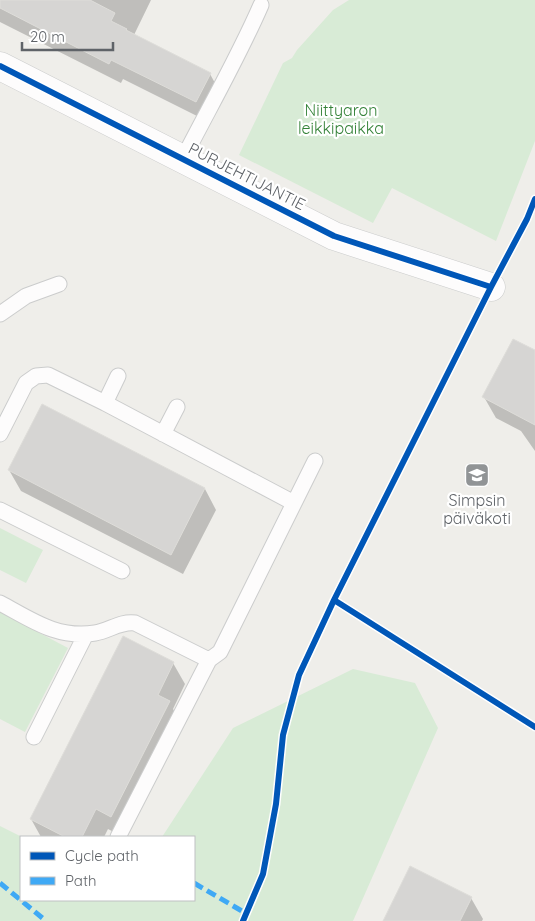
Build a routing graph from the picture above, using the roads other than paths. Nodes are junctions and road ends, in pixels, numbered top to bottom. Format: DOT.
graph roads {
  1 [pos="261,6"];
  2 [pos="0,66"];
  3 [pos="183,159"];
  4 [pos="58,284"];
  5 [pos="491,287"];
  6 [pos="0,314"];
  7 [pos="118,376"];
  8 [pos="105,403"];
  9 [pos="177,407"];
  10 [pos="0,434"];
  11 [pos="163,434"];
  12 [pos="315,461"];
  13 [pos="294,503"];
  14 [pos="0,510"];
  15 [pos="122,571"];
  16 [pos="0,603"];
  17 [pos="86,634"];
  18 [pos="209,660"];
  19 [pos="34,737"];
  20 [pos="119,836"];
  1 -- 3 [label="lane"];
  2 -- 3 [label="street, PURJEHTIJANTIE"];
  3 -- 5 [label="street, PURJEHTIJANTIE"];
  4 -- 6 [label="lane"];
  7 -- 8 [label="lane"];
  8 -- 10 [label="lane"];
  8 -- 11 [label="lane"];
  9 -- 11 [label="lane"];
  11 -- 13 [label="lane"];
  12 -- 13 [label="lane"];
  13 -- 18 [label="lane"];
  14 -- 15 [label="lane"];
  16 -- 17 [label="lane"];
  17 -- 18 [label="lane"];
  17 -- 19 [label="lane"];
  18 -- 20 [label="lane"];
}
